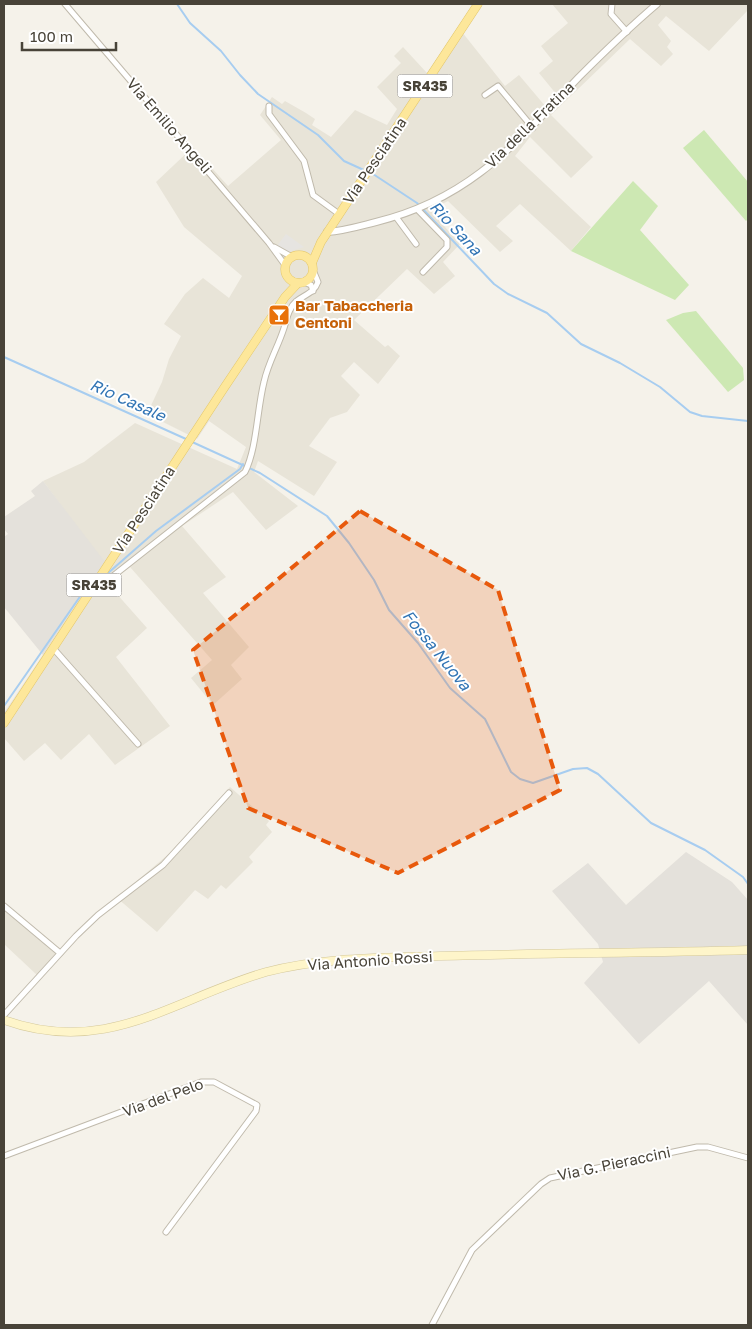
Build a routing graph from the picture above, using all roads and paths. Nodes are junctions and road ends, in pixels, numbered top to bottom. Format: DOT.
graph roads {
  1 [pos="65,4"];
  2 [pos="478,4"];
  3 [pos="612,4"];
  4 [pos="657,4"];
  5 [pos="627,32"];
  6 [pos="485,94"];
  7 [pos="269,106"];
  8 [pos="533,128"];
  9 [pos="418,209"];
  10 [pos="339,214"];
  11 [pos="396,217"];
  12 [pos="327,232"];
  13 [pos="321,242"];
  14 [pos="416,244"];
  15 [pos="273,247"];
  16 [pos="301,255"];
  17 [pos="292,256"];
  18 [pos="285,264"];
  19 [pos="312,267"];
  20 [pos="423,272"];
  21 [pos="288,279"];
  22 [pos="301,283"];
  23 [pos="312,292"];
  24 [pos="285,297"];
  25 [pos="97,581"];
  26 [pos="53,648"];
  27 [pos="5,721"];
  28 [pos="138,744"];
  29 [pos="229,794"];
  30 [pos="4,906"];
  31 [pos="748,950"];
  32 [pos="60,953"];
  33 [pos="4,1015"];
  34 [pos="4,1020"];
  35 [pos="4,1156"];
  36 [pos="748,1158"];
  37 [pos="166,1232"];
  38 [pos="432,1325"];
  1 -- 15 [label="street, Via Emilio Angeli"];
  2 -- 10 [label="main road, Via Pesciatina / SR435"];
  3 -- 5 [label="street"];
  4 -- 5 [label="street, Via della Fratina"];
  5 -- 8 [label="street, Via della Fratina"];
  6 -- 8 [label="street"];
  7 -- 10 [label="street"];
  8 -- 9 [label="street, Via della Fratina"];
  9 -- 11 [label="street, Via della Fratina"];
  9 -- 20 [label="street"];
  10 -- 12 [label="main road, Via Pesciatina / SR435"];
  11 -- 12 [label="street, Via della Fratina"];
  11 -- 14 [label="street"];
  12 -- 13 [label="main road, Via Pesciatina / SR435"];
  13 -- 16 [label="main road, Via Pesciatina / SR435"];
  13 -- 19 [label="main road, Via Pesciatina / SR435"];
  15 -- 17 [label="street, Via Emilio Angeli"];
  15 -- 18 [label="street, Via Emilio Angeli"];
  16 -- 17 [label="main road, Via Pesciatina / SR435"];
  16 -- 19 [label="main road"];
  17 -- 18 [label="main road"];
  18 -- 21 [label="main road, Via Pesciatina / SR435"];
  19 -- 22 [label="main road, Via Pesciatina / SR435"];
  19 -- 23 [label="street"];
  21 -- 22 [label="main road"];
  21 -- 24 [label="main road, Via Pesciatina / SR435"];
  22 -- 23 [label="street"];
  22 -- 24 [label="main road, Via Pesciatina / SR435"];
  23 -- 25 [label="street"];
  24 -- 25 [label="main road, Via Pesciatina / SR435"];
  25 -- 26 [label="main road, Via Pesciatina / SR435"];
  26 -- 27 [label="main road, Via Pesciatina / SR435"];
  26 -- 28 [label="street"];
  29 -- 32 [label="street"];
  30 -- 32 [label="street"];
  31 -- 34 [label="main road, Via Antonio Rossi"];
  32 -- 33 [label="street"];
  35 -- 37 [label="street, Via del Pelo"];
  36 -- 38 [label="street, Via G. Pieraccini"];
}
